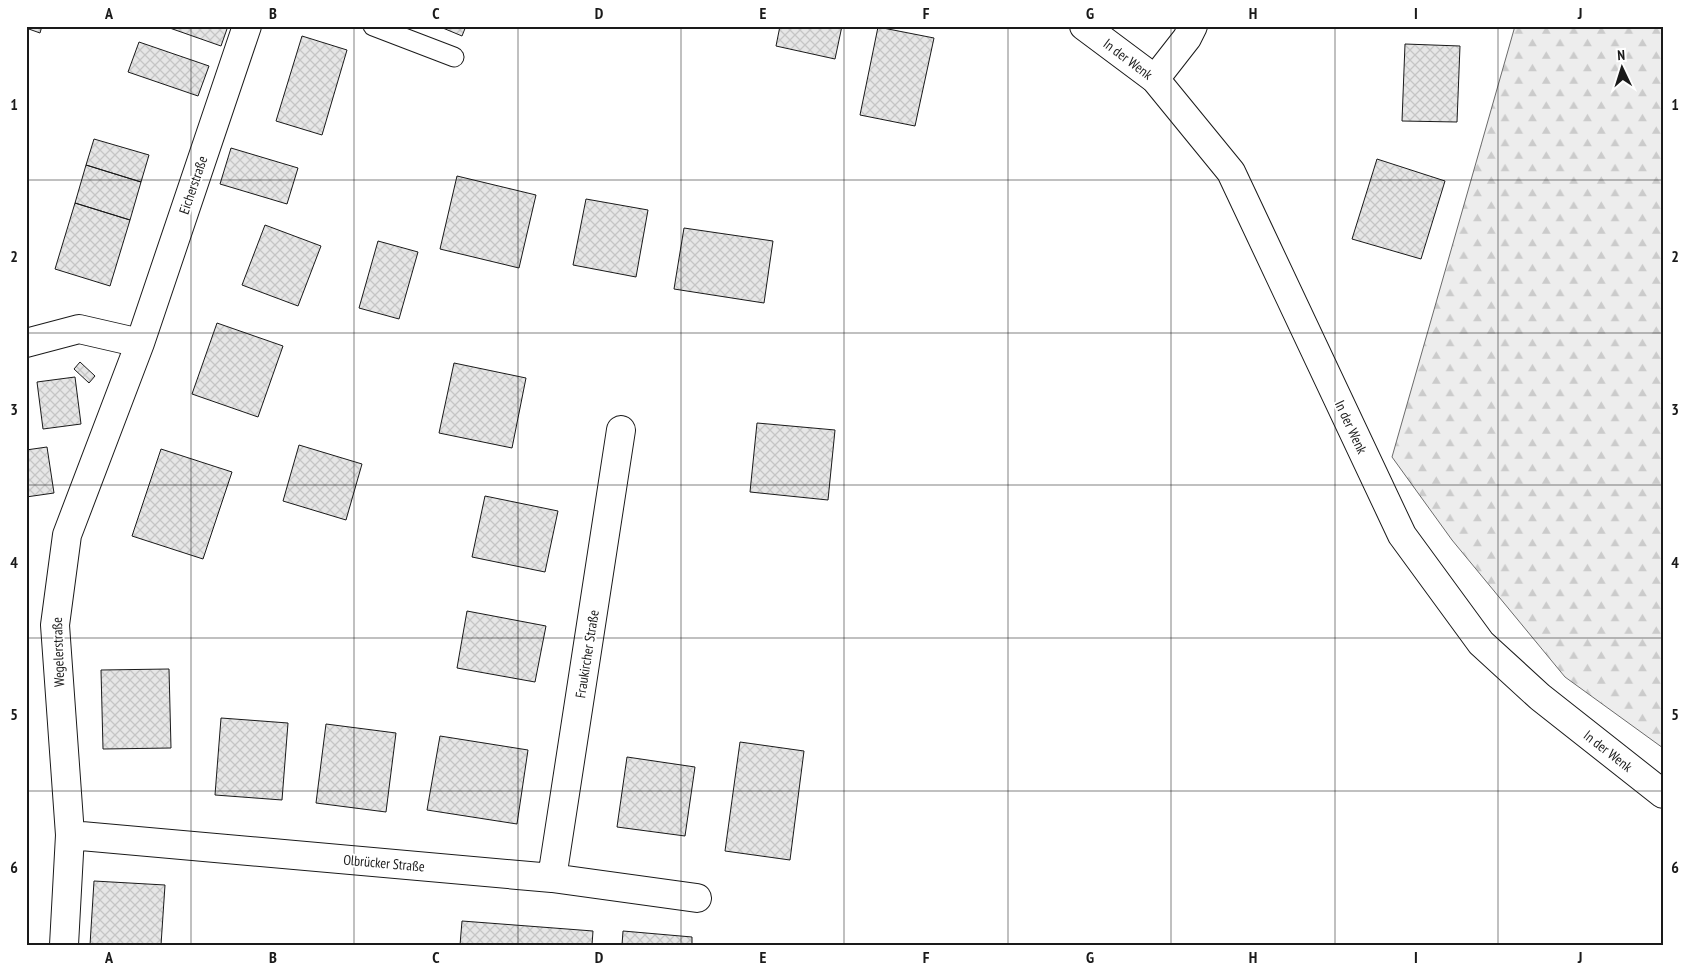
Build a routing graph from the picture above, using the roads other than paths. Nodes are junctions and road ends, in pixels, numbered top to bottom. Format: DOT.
graph roads {
  1 [pos="247,26"];
  2 [pos="373,26"];
  3 [pos="1084,26"];
  4 [pos="1194,26"];
  5 [pos="454,57"];
  6 [pos="1155,79"];
  7 [pos="26,343"];
  8 [pos="140,343"];
  9 [pos="621,430"];
  10 [pos="1663,794"];
  11 [pos="70,836"];
  12 [pos="552,878"];
  13 [pos="697,898"];
  14 [pos="64,945"];
  1 -- 8 [label="street, Eicherstraße"];
  2 -- 5 [label="lane"];
  3 -- 6 [label="street, In der Wenk"];
  4 -- 6 [label="street"];
  6 -- 10 [label="street, In der Wenk"];
  7 -- 8 [label="street"];
  8 -- 11 [label="street, Wegelerstraße"];
  9 -- 12 [label="street, Fraukircher Straße"];
  11 -- 12 [label="street, Olbrücker Straße"];
  11 -- 14 [label="street, Wegelerstraße"];
  12 -- 13 [label="street, Olbrücker Straße"];
}
